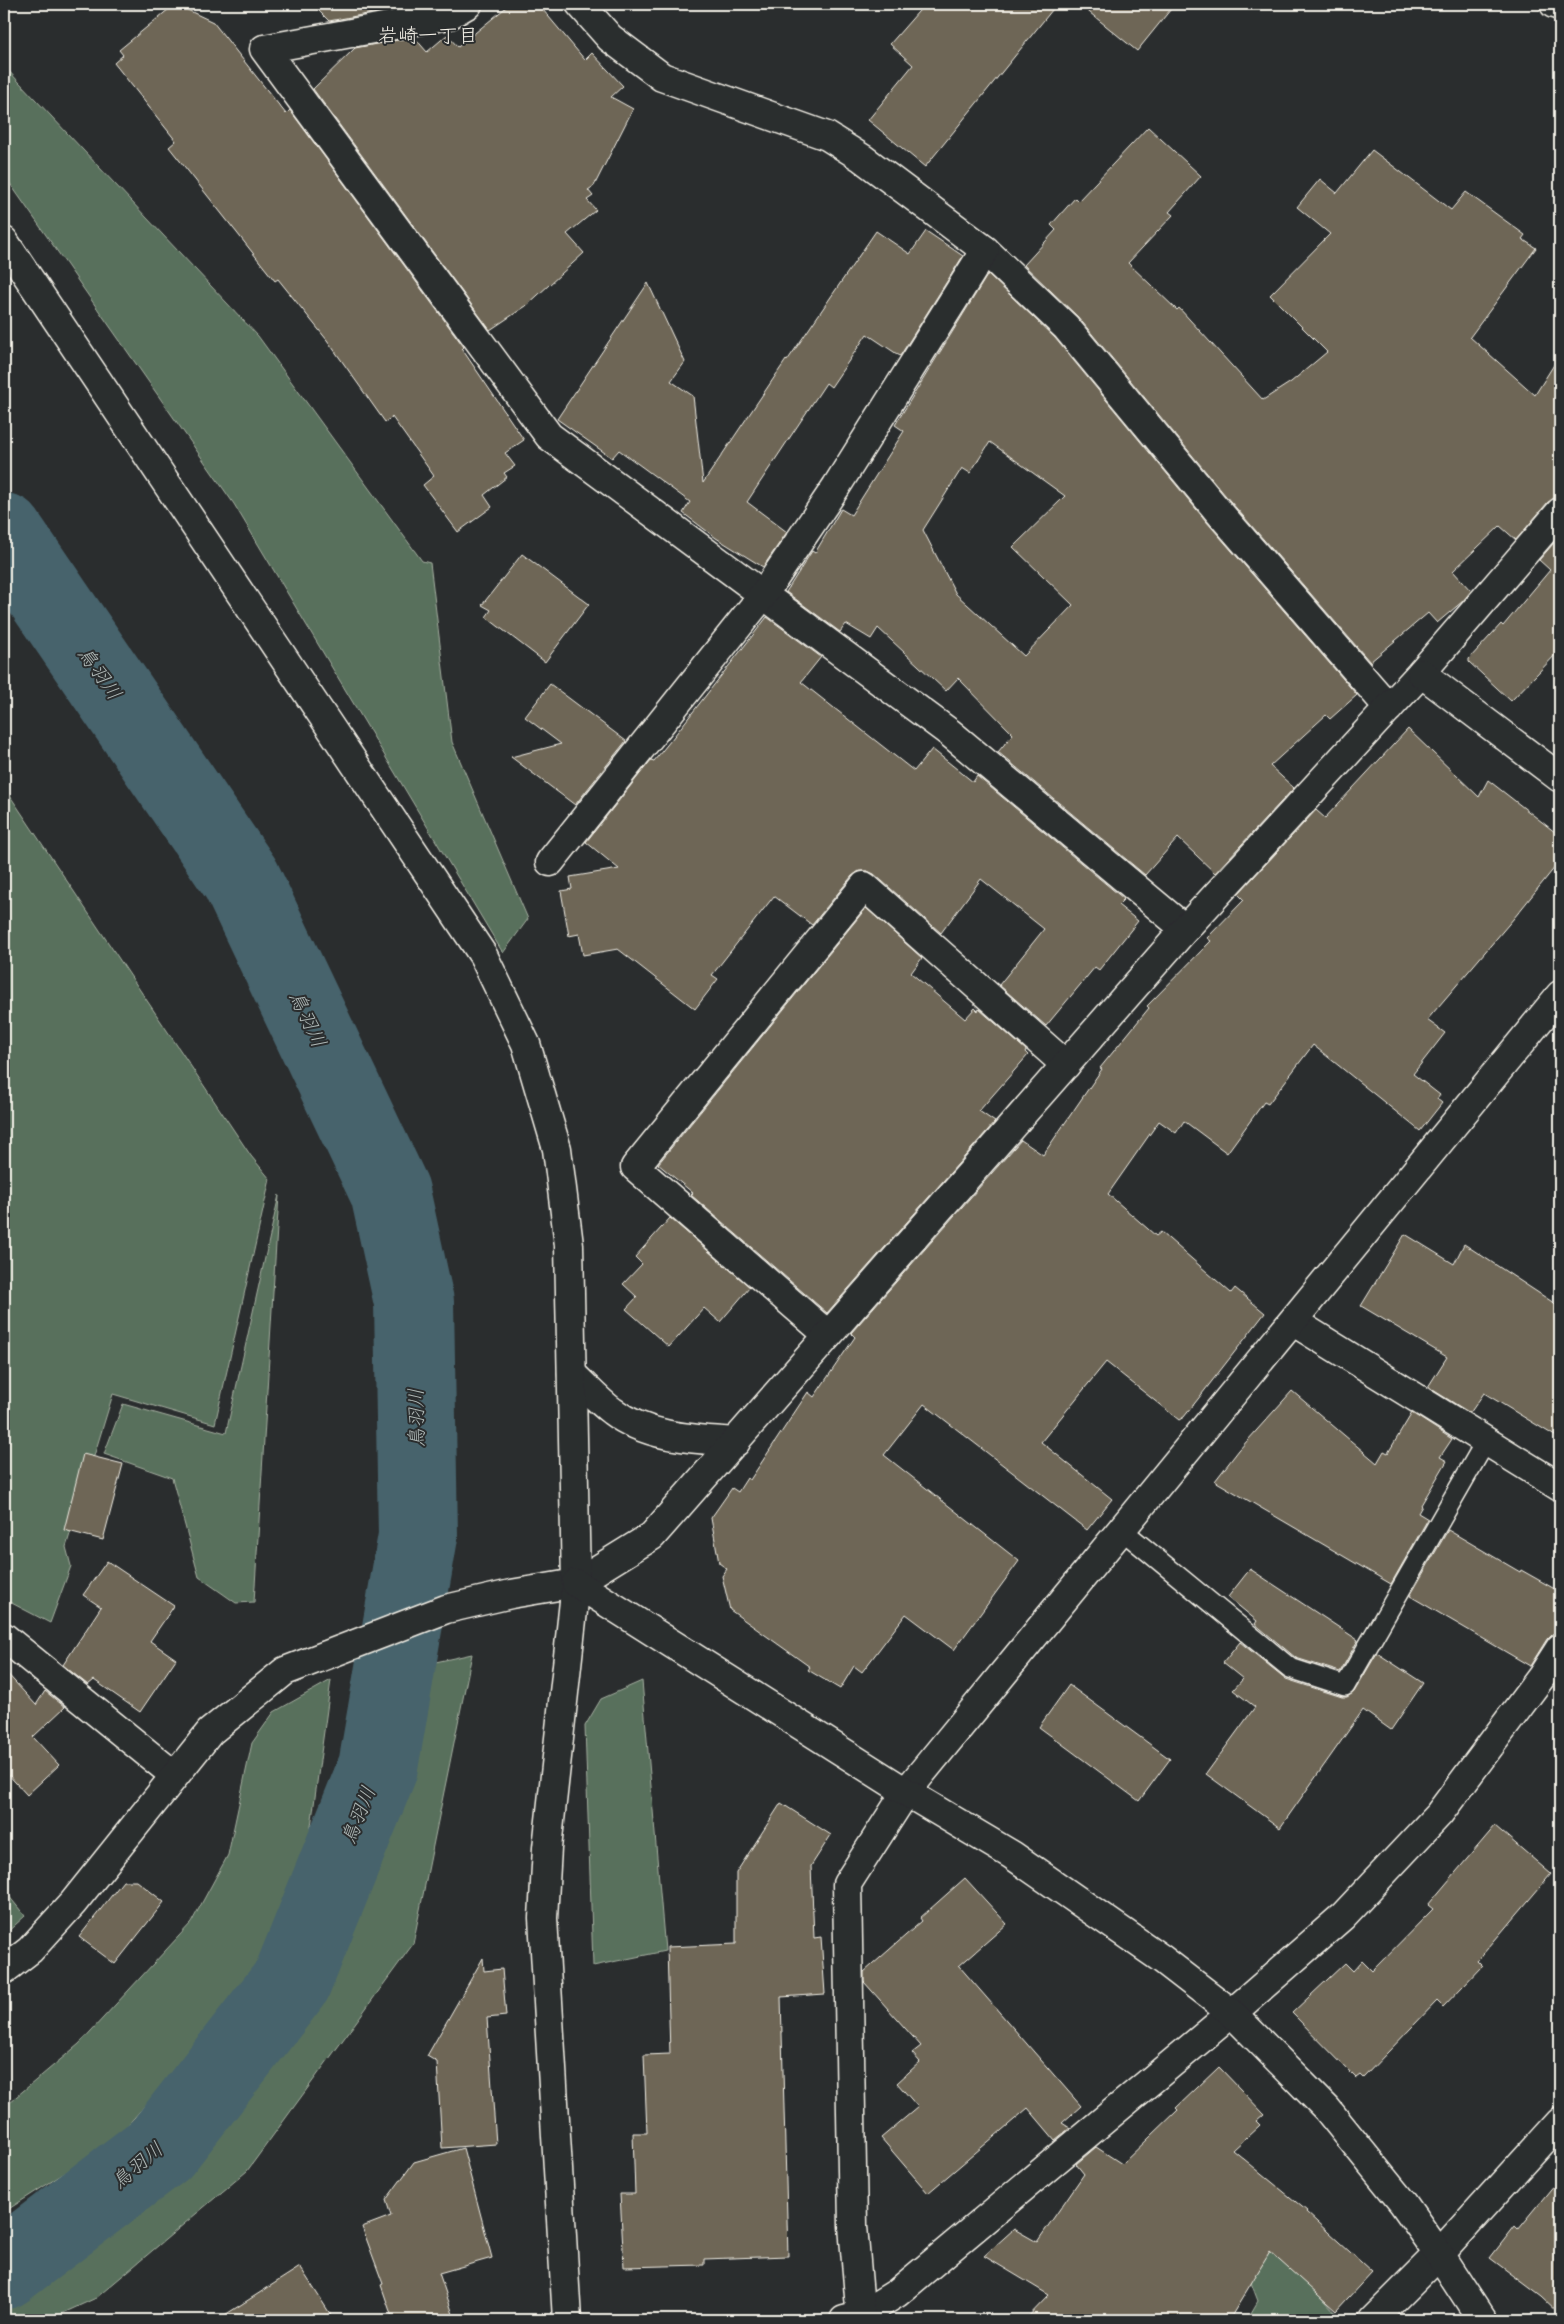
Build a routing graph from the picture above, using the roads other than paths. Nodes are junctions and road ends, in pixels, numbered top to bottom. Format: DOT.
graph roads {
  1 [pos="468,4"];
  2 [pos="580,4"];
  3 [pos="1554,4"];
  4 [pos="1560,6"];
  5 [pos="4,241"];
  6 [pos="985,250"];
  7 [pos="1560,512"];
  8 [pos="763,595"];
  9 [pos="1421,673"];
  10 [pos="1389,708"];
  11 [pos="1560,778"];
  12 [pos="550,862"];
  13 [pos="1185,929"];
  14 [pos="1560,995"];
  15 [pos="1066,1065"];
  16 [pos="1294,1322"];
  17 [pos="828,1336"];
  18 [pos="572,1374"];
  19 [pos="1486,1441"];
  20 [pos="736,1442"];
  21 [pos="1560,1487"];
  22 [pos="1122,1530"];
  23 [pos="576,1583"];
  24 [pos="4,1637"];
  25 [pos="1560,1648"];
  26 [pos="174,1775"];
  27 [pos="906,1792"];
  28 [pos="4,1970"];
  29 [pos="1232,2013"];
  30 [pos="1560,2121"];
  31 [pos="1439,2254"];
  32 [pos="855,2319"];
  33 [pos="566,2320"];
  34 [pos="1373,2320"];
  35 [pos="1482,2320"];
  1 -- 8 [label="main road"];
  2 -- 6 [label="main road"];
  3 -- 4 [label="main road"];
  5 -- 18 [label="main road"];
  6 -- 8 [label="main road"];
  6 -- 10 [label="main road"];
  7 -- 9 [label="main road"];
  8 -- 12 [label="main road"];
  8 -- 13 [label="main road"];
  9 -- 10 [label="main road"];
  9 -- 11 [label="main road"];
  10 -- 13 [label="main road"];
  13 -- 15 [label="main road"];
  14 -- 16 [label="main road"];
  15 -- 17 [label="main road"];
  15 -- 17 [label="main road"];
  16 -- 19 [label="main road"];
  16 -- 22 [label="main road"];
  17 -- 20 [label="main road"];
  18 -- 20 [label="main road"];
  18 -- 23 [label="main road"];
  19 -- 21 [label="main road"];
  19 -- 22 [label="lane"];
  20 -- 23 [label="main road"];
  22 -- 27 [label="main road"];
  23 -- 26 [label="main road"];
  23 -- 27 [label="main road"];
  23 -- 33 [label="main road"];
  24 -- 26 [label="main road"];
  25 -- 29 [label="main road"];
  26 -- 28 [label="main road"];
  27 -- 29 [label="main road"];
  27 -- 32 [label="main road"];
  29 -- 31 [label="main road"];
  29 -- 32 [label="main road"];
  30 -- 31 [label="main road"];
  31 -- 34 [label="main road"];
  31 -- 35 [label="main road"];
}
